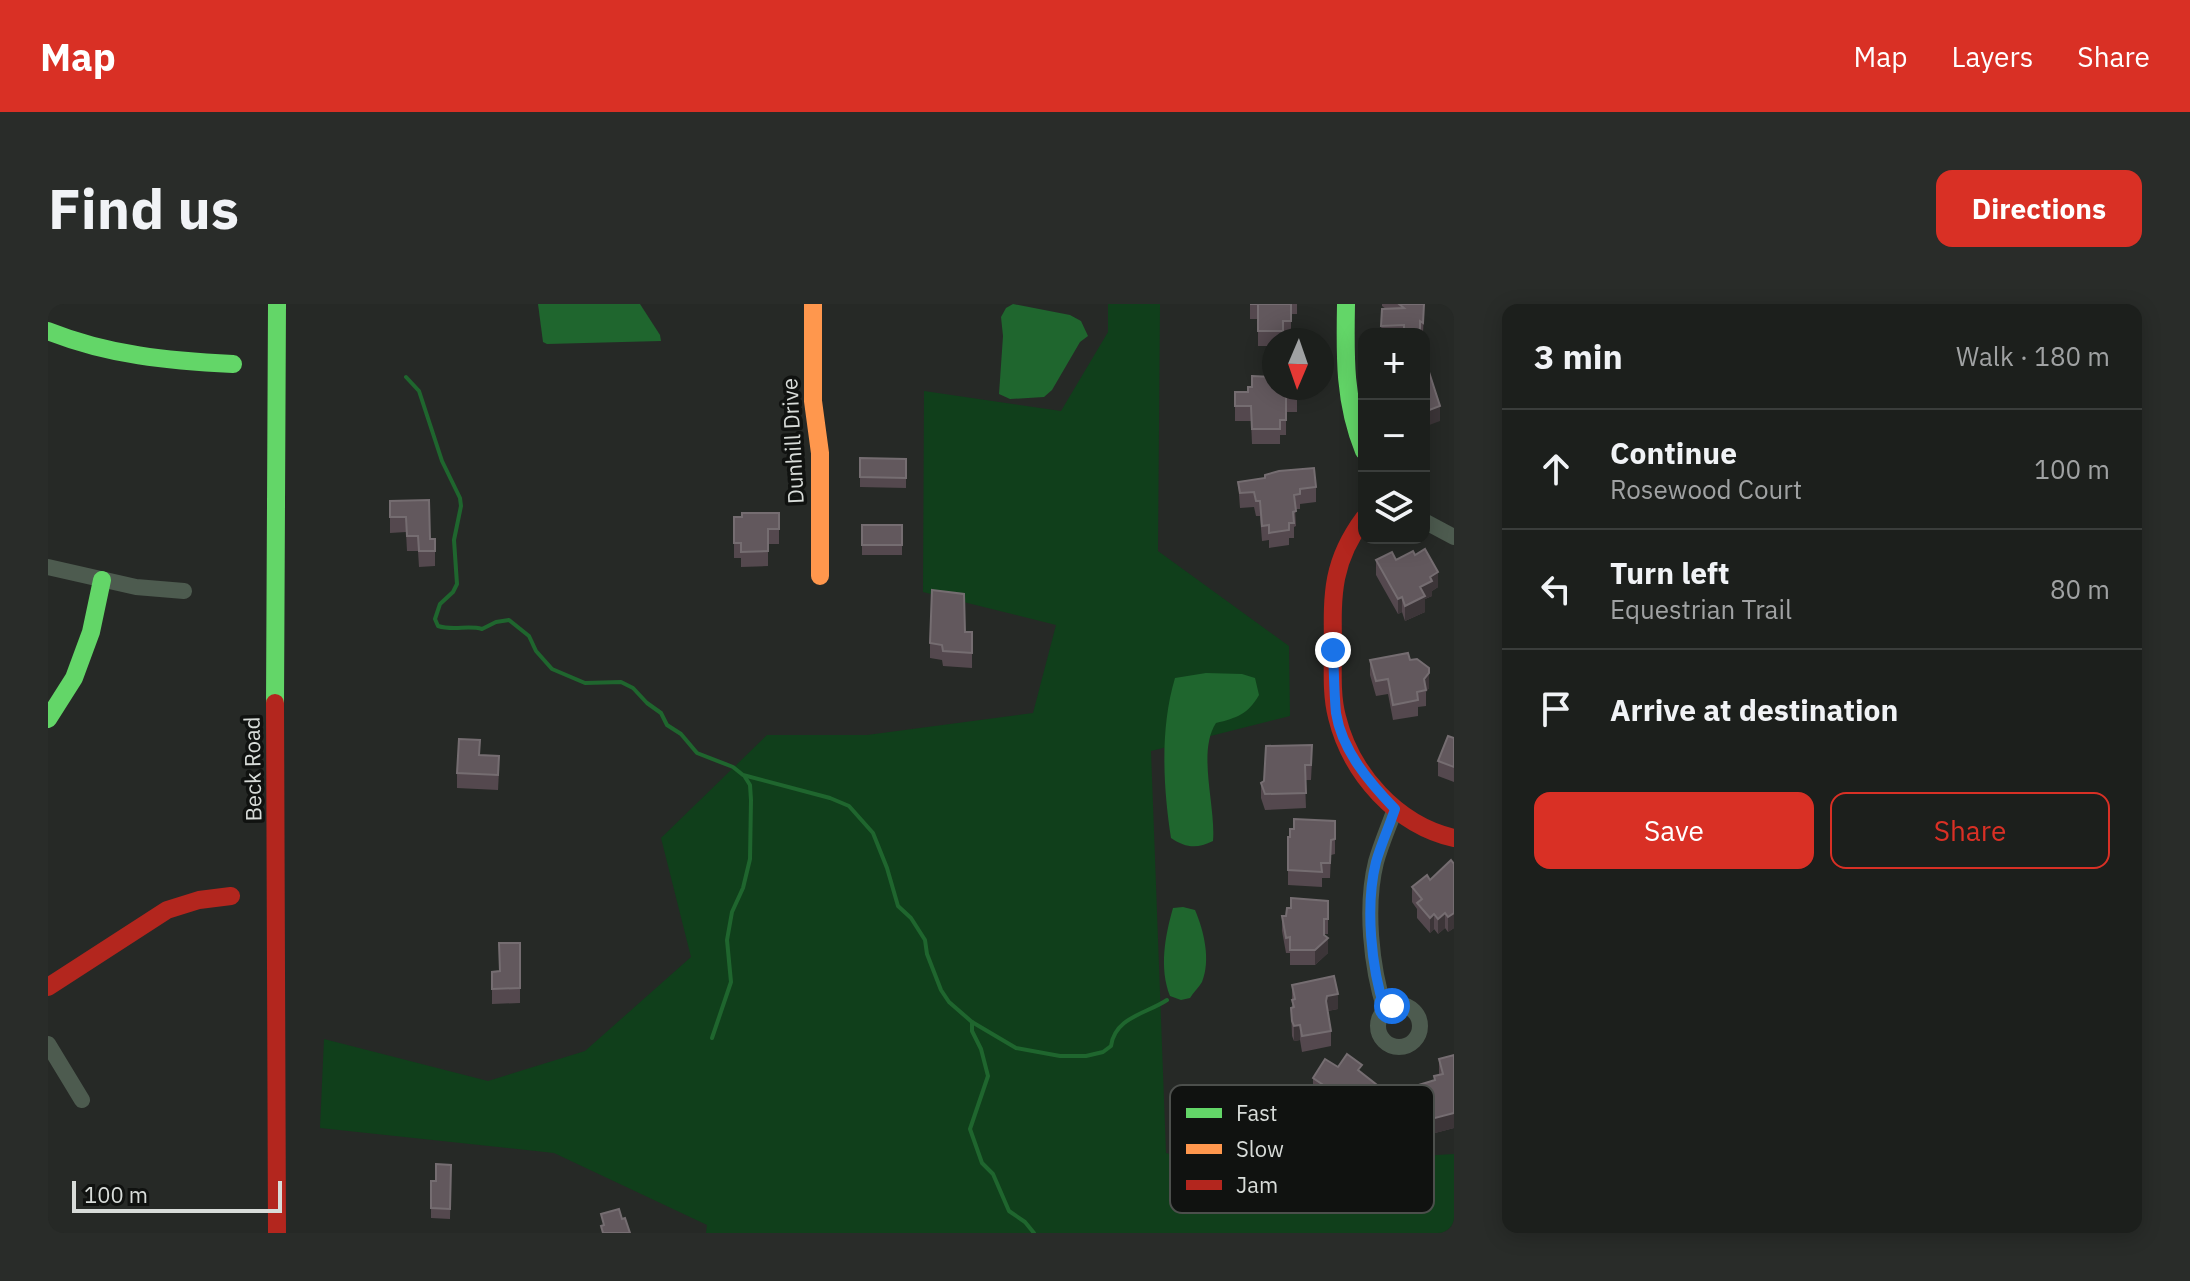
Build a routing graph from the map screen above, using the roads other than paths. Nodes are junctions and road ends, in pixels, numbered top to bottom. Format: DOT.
graph roads {
  1 [pos="277,304"];
  2 [pos="813,304"];
  3 [pos="1346,304"];
  4 [pos="48,331"];
  5 [pos="233,364"];
  6 [pos="1358,439"];
  7 [pos="1430,524"];
  8 [pos="1358,525"];
  9 [pos="1454,537"];
  10 [pos="48,567"];
  11 [pos="820,576"];
  12 [pos="102,580"];
  13 [pos="184,591"];
  14 [pos="48,719"];
  15 [pos="1395,809"];
  16 [pos="1454,838"];
  17 [pos="231,896"];
  18 [pos="48,987"];
  19 [pos="1385,1010"];
  20 [pos="48,1044"];
  21 [pos="82,1100"];
  22 [pos="277,1233"];
  1 -- 22 [label="street, Beck Road"];
  2 -- 11 [label="street, Dunhill Drive"];
  3 -- 6 [label="street"];
  4 -- 5 [label="street"];
  7 -- 9 [label="street"];
  8 -- 15 [label="street"];
  10 -- 12 [label="street"];
  12 -- 13 [label="street"];
  12 -- 14 [label="street"];
  15 -- 16 [label="street"];
  15 -- 19 [label="street"];
  17 -- 18 [label="street"];
  20 -- 21 [label="street"];
}
